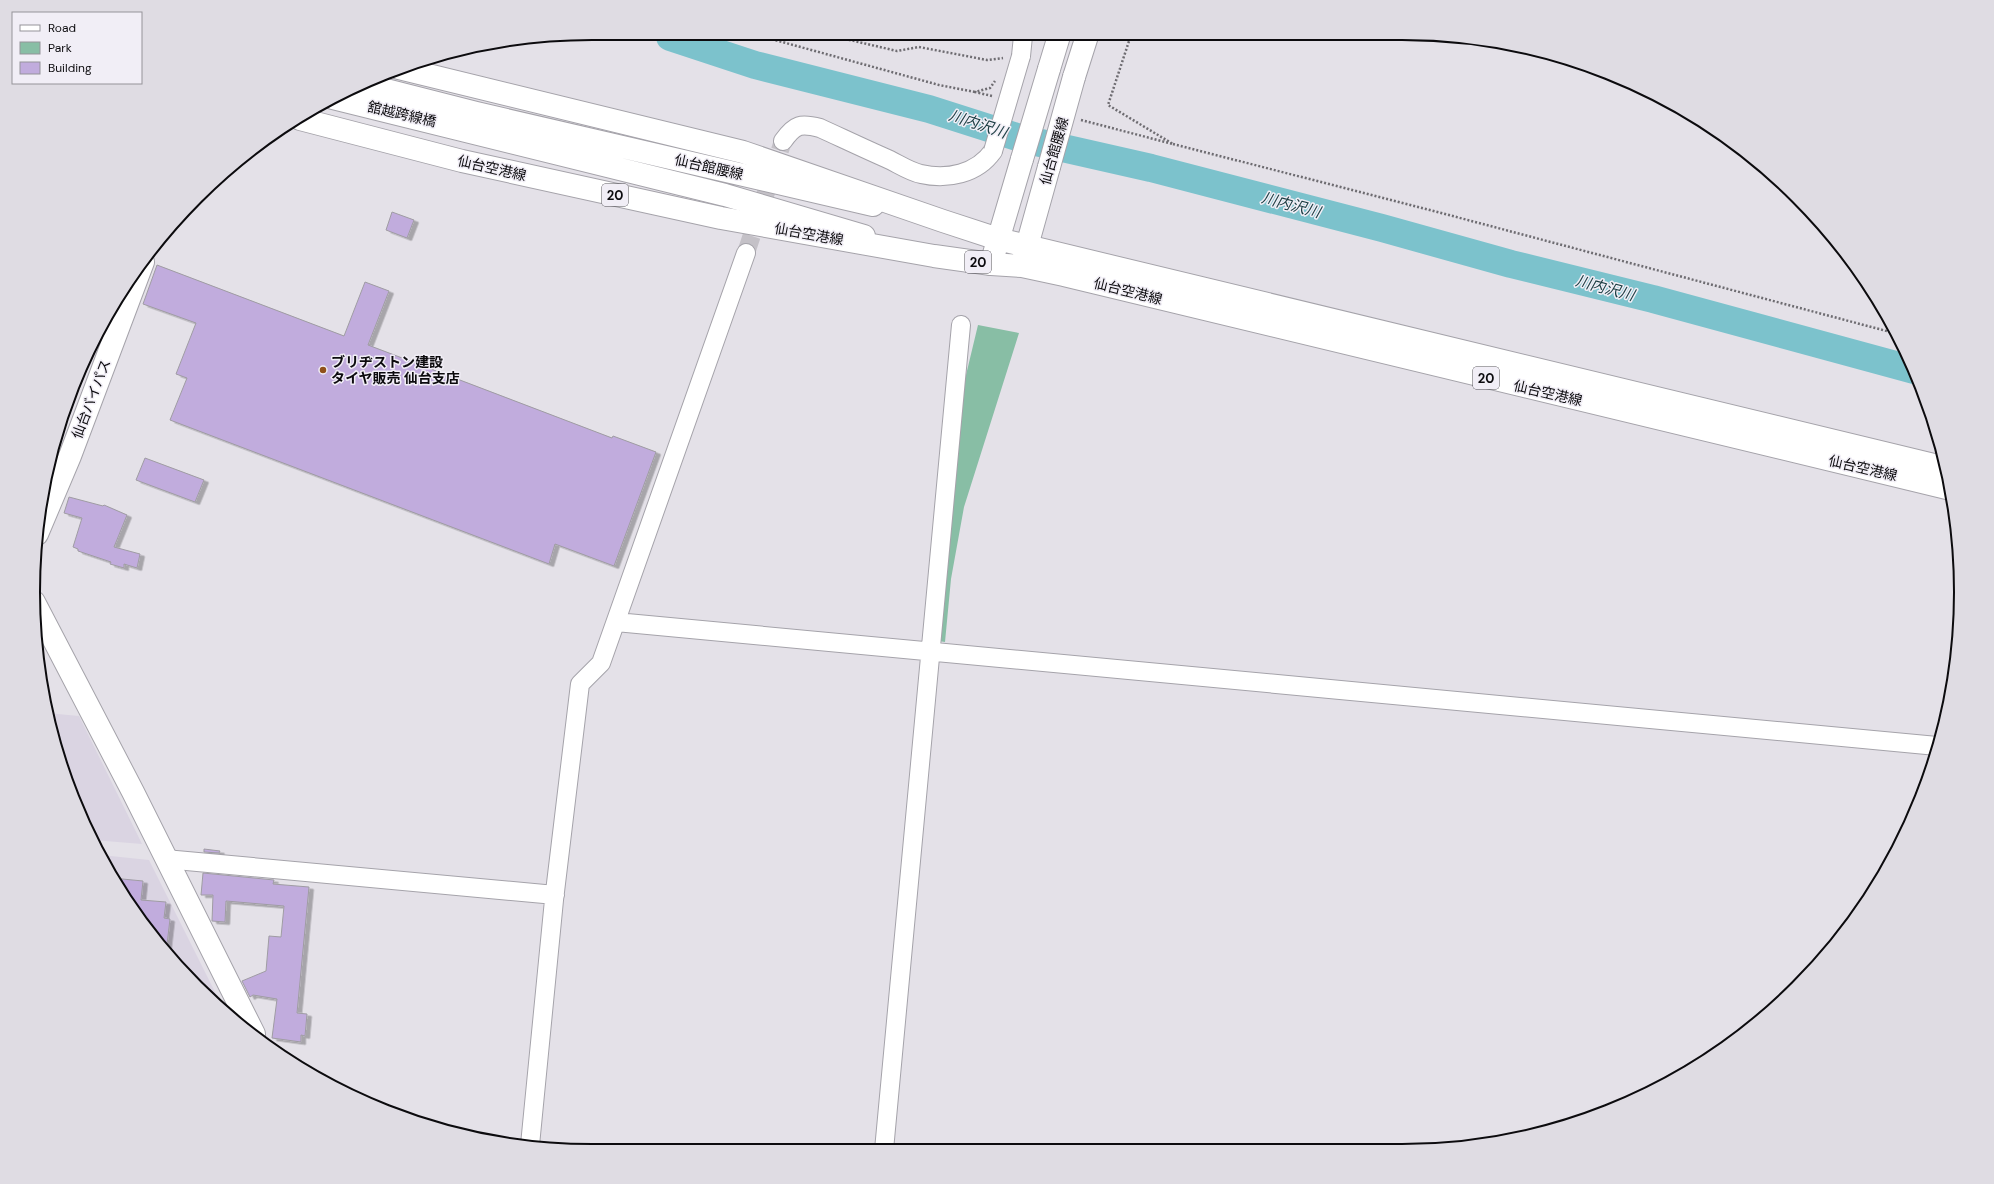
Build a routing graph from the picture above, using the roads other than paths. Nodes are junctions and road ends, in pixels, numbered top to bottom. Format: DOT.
graph roads {
  1 [pos="1021,40"];
  2 [pos="1058,40"];
  3 [pos="1086,40"];
  4 [pos="410,71"];
  5 [pos="370,87"];
  6 [pos="343,100"];
  7 [pos="307,120"];
  8 [pos="474,122"];
  9 [pos="783,141"];
  10 [pos="943,221"];
  11 [pos="998,239"];
  12 [pos="746,253"];
  13 [pos="1024,255"];
  14 [pos="934,256"];
  15 [pos="991,264"];
  16 [pos="136,281"];
  17 [pos="961,325"];
  18 [pos="1939,466"];
  19 [pos="1944,487"];
  20 [pos="46,512"];
  21 [pos="41,615"];
  22 [pos="616,622"];
  23 [pos="931,651"];
  24 [pos="1932,746"];
  25 [pos="165,859"];
  26 [pos="555,895"];
  27 [pos="249,1024"];
  28 [pos="530,1140"];
  29 [pos="885,1144"];
  1 -- 9 [label="street, bridge"];
  2 -- 11 [label="main road, 仙台館腰線, bridge"];
  3 -- 13 [label="main road, 仙台館腰線, bridge"];
  4 -- 10 [label="main road, 仙台空港線 / 20"];
  5 -- 8 [label="main road, 舘越跨線橋"];
  6 -- 8 [label="main road, 舘越跨線橋"];
  7 -- 14 [label="main road, 仙台空港線 / 20"];
  8 -- 10 [label="main road, 仙台館腰線"];
  8 -- 14 [label="main road, 仙台館腰線"];
  10 -- 11 [label="main road, 仙台空港線 / 20"];
  11 -- 13 [label="main road, 仙台空港線 / 20"];
  11 -- 15 [label="main road, 仙台館腰線"];
  12 -- 22 [label="street"];
  13 -- 15 [label="main road, 仙台空港線 / 20"];
  13 -- 18 [label="main road, 仙台空港線 / 20"];
  13 -- 19 [label="main road, 仙台空港線 / 20"];
  14 -- 15 [label="main road, 仙台空港線 / 20"];
  16 -- 20 [label="main road, 仙台バイパス"];
  17 -- 23 [label="street"];
  21 -- 25 [label="main road"];
  22 -- 23 [label="street"];
  22 -- 26 [label="street"];
  23 -- 24 [label="street"];
  23 -- 29 [label="street"];
  25 -- 26 [label="street"];
  25 -- 27 [label="main road"];
  26 -- 28 [label="street"];
}
